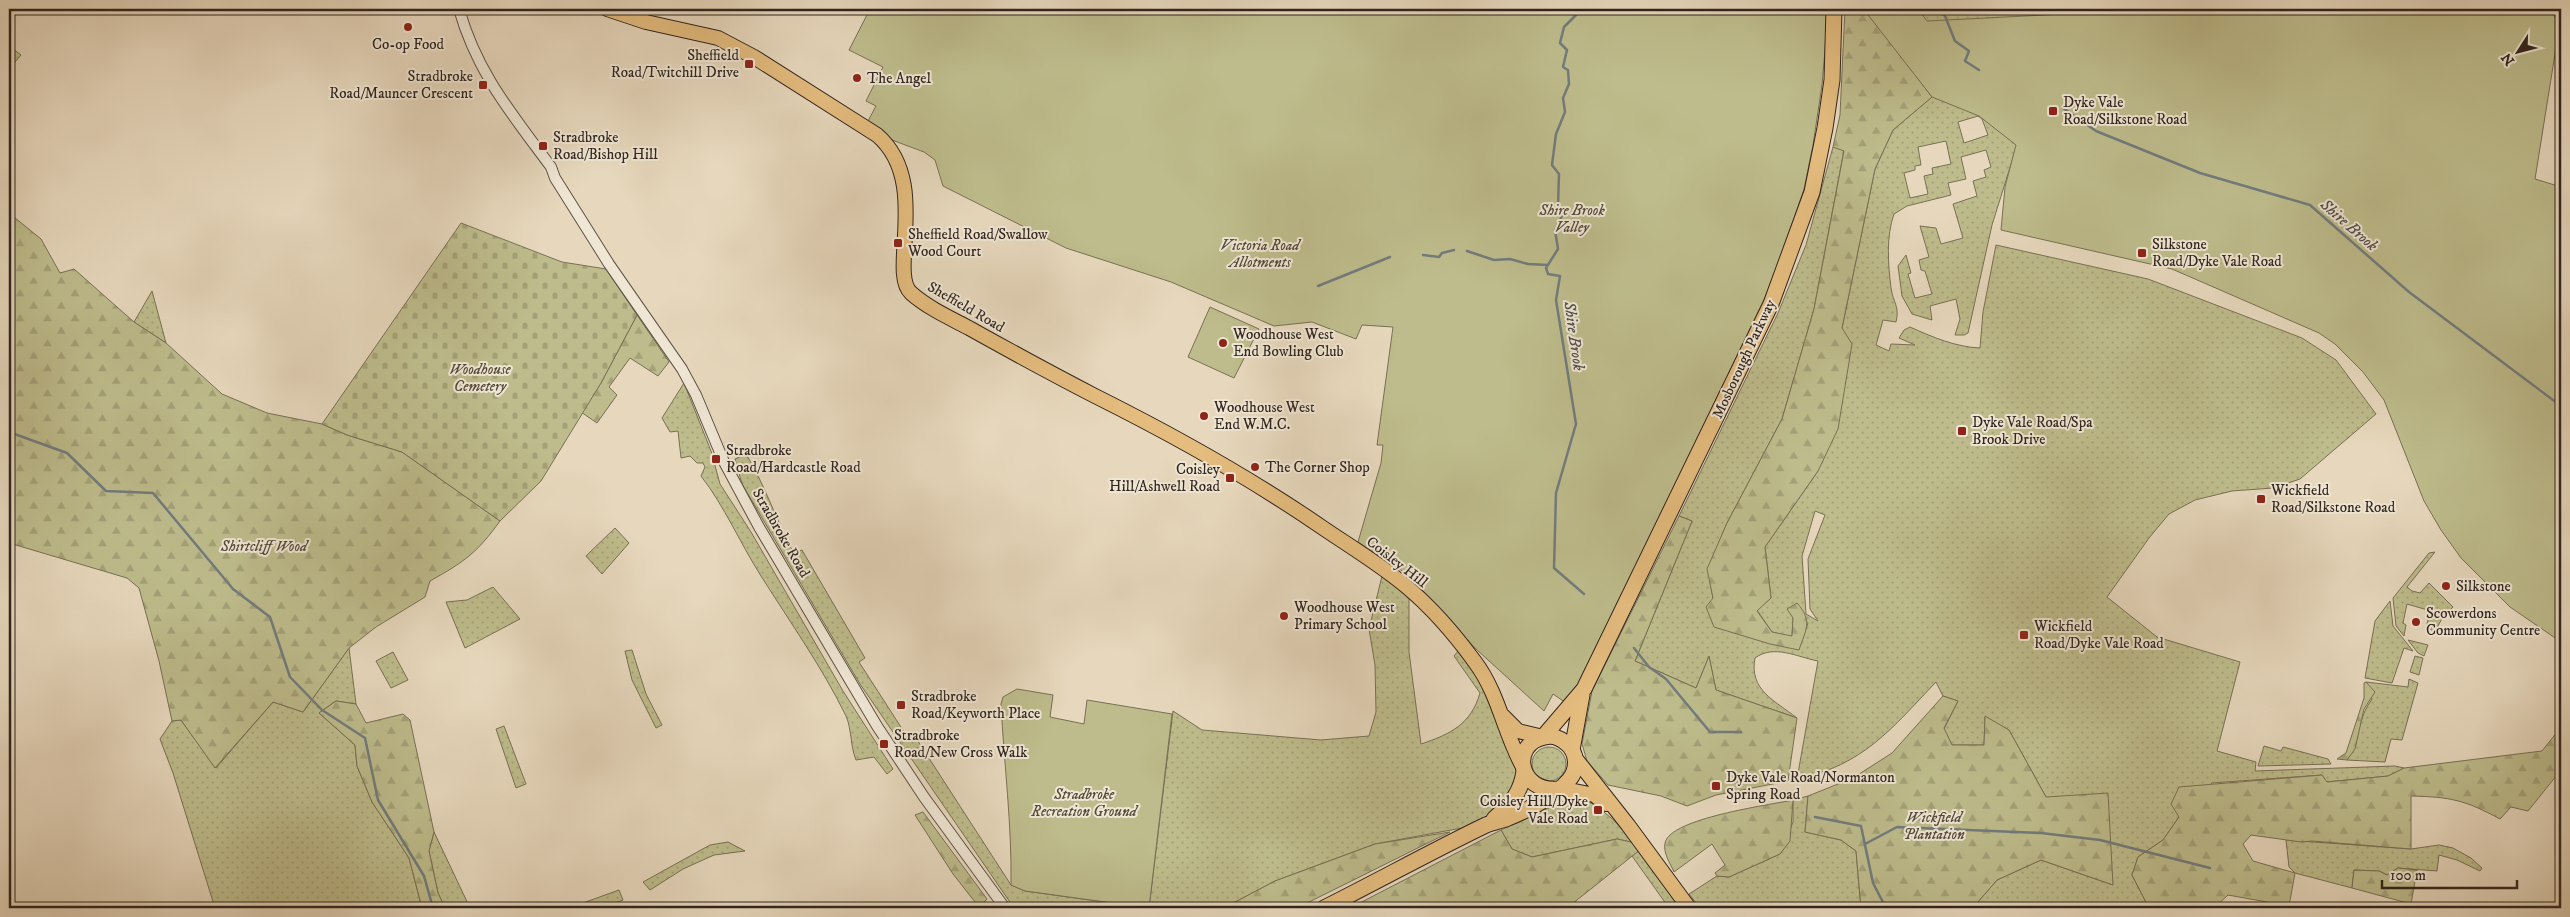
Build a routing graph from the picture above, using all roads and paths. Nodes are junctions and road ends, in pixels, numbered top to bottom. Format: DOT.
graph roads {
  1 [pos="459,9"];
  2 [pos="607,9"];
  3 [pos="1834,9"];
  4 [pos="1234,472"];
  5 [pos="1584,689"];
  6 [pos="1502,715"];
  7 [pos="1544,737"];
  8 [pos="1574,754"];
  9 [pos="1523,769"];
  10 [pos="1559,788"];
  11 [pos="1613,808"];
  12 [pos="1489,824"];
  13 [pos="1005,908"];
  14 [pos="1324,908"];
  15 [pos="1689,908"];
  1 -- 13 [label="street, Stradbroke Road"];
  2 -- 4 [label="main road, Sheffield Road"];
  3 -- 5 [label="highway, Mosborough Parkway"];
  4 -- 6 [label="main road, Coisley Hill"];
  5 -- 7 [label="highway, Mosborough Parkway"];
  5 -- 8 [label="highway, Mosborough Parkway"];
  6 -- 7 [label="main road, Coisley Hill"];
  6 -- 9 [label="main road, Coisley Hill"];
  7 -- 8 [label="highway"];
  7 -- 9 [label="highway"];
  8 -- 10 [label="highway"];
  8 -- 11 [label="main road"];
  9 -- 10 [label="highway"];
  9 -- 12 [label="highway"];
  10 -- 11 [label="main road"];
  10 -- 12 [label="highway"];
  11 -- 15 [label="main road"];
  12 -- 14 [label="highway"];
}
